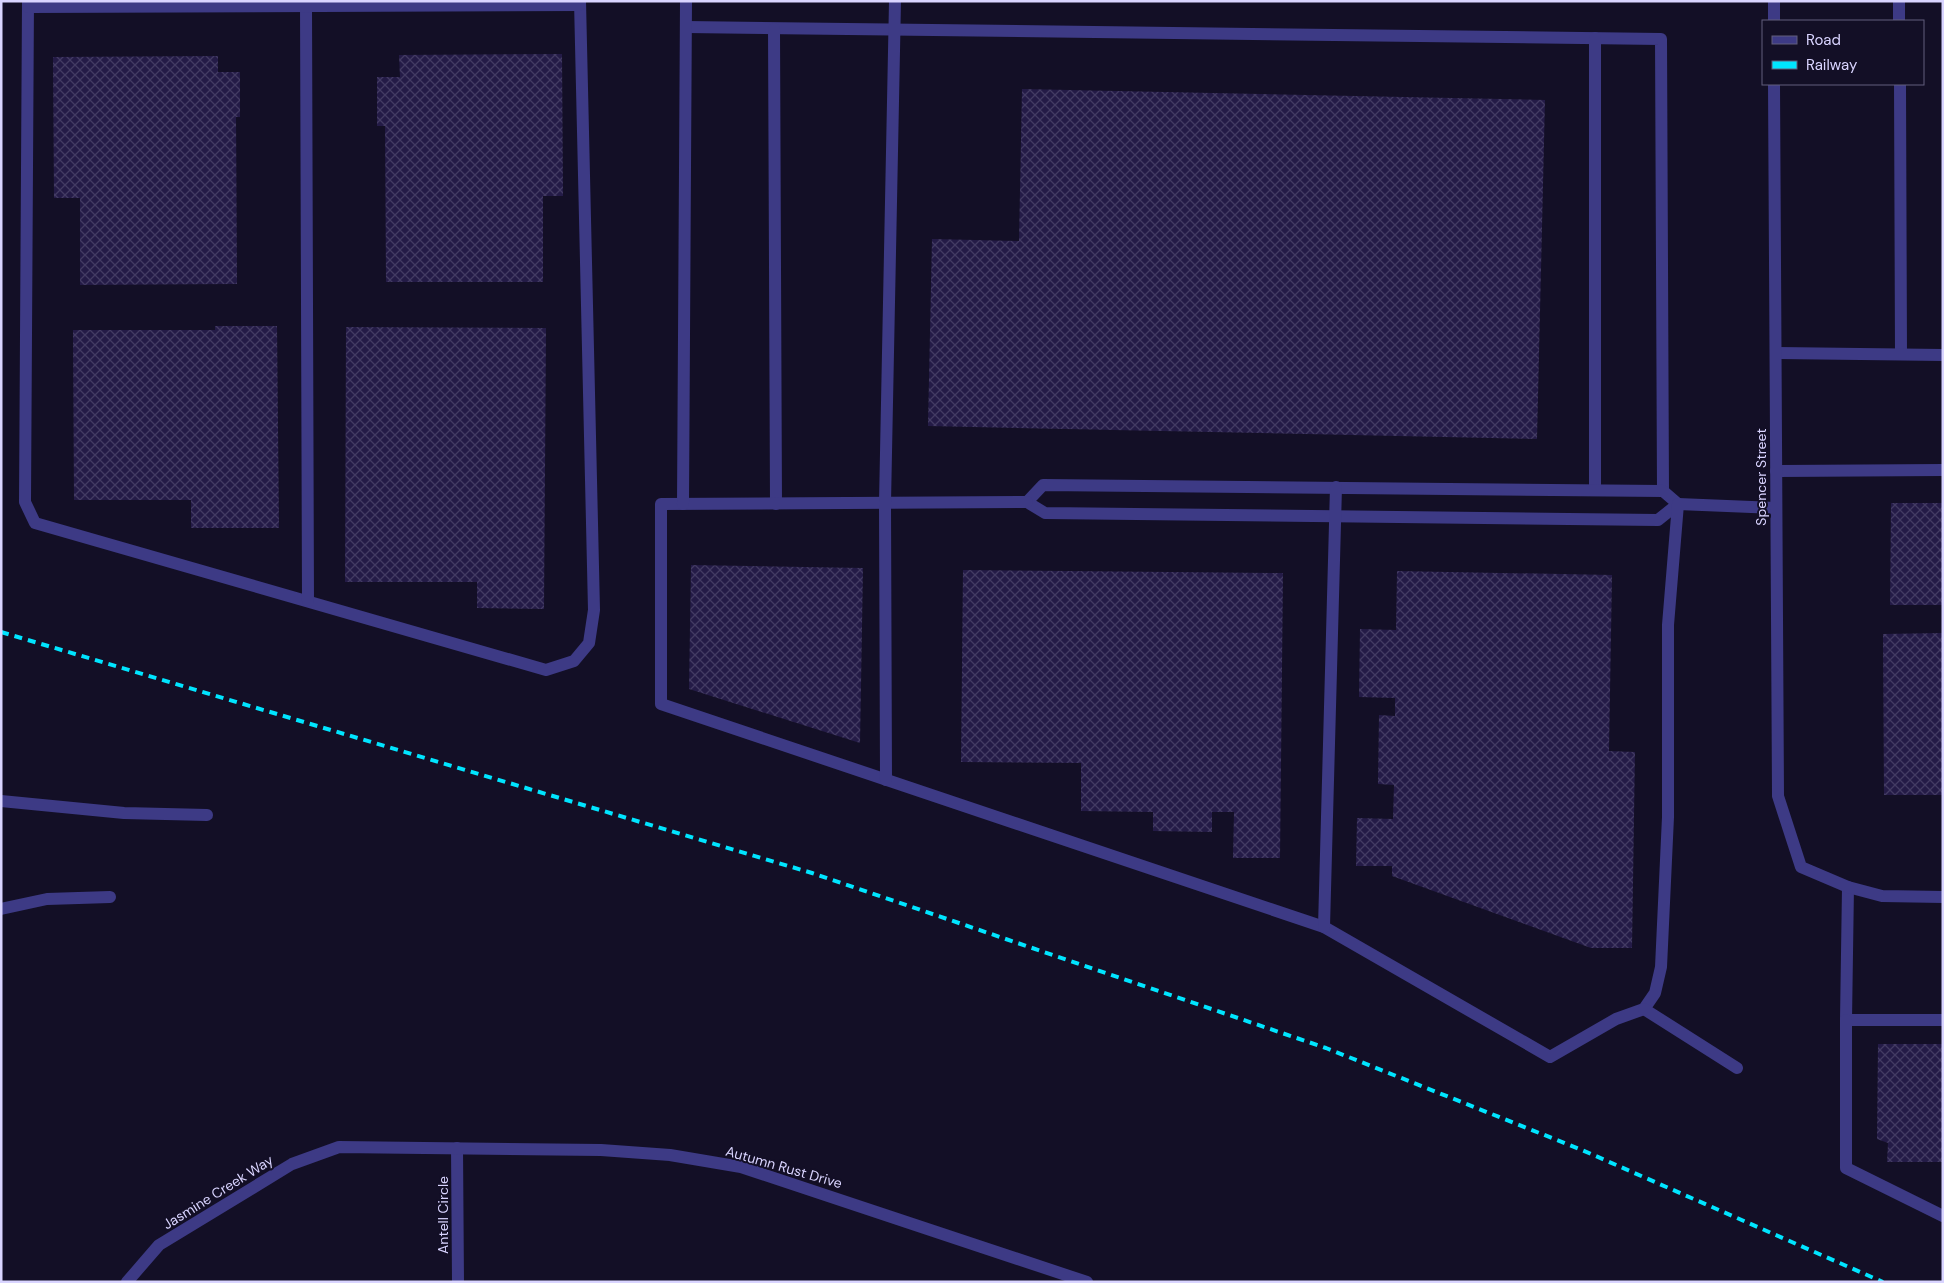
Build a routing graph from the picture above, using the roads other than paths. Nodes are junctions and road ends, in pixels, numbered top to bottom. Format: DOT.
graph roads {
  1 [pos="686,1"];
  2 [pos="895,1"];
  3 [pos="1774,1"];
  4 [pos="1899,1"];
  5 [pos="580,3"];
  6 [pos="28,4"];
  7 [pos="306,6"];
  8 [pos="1774,20"];
  9 [pos="1899,20"];
  10 [pos="686,28"];
  11 [pos="774,28"];
  12 [pos="894,30"];
  13 [pos="1595,38"];
  14 [pos="1774,85"];
  15 [pos="1900,85"];
  16 [pos="1776,353"];
  17 [pos="1901,354"];
  18 [pos="1943,355"];
  19 [pos="1943,470"];
  20 [pos="1776,471"];
  21 [pos="1336,487"];
  22 [pos="1595,489"];
  23 [pos="1662,491"];
  24 [pos="1027,502"];
  25 [pos="885,503"];
  26 [pos="683,504"];
  27 [pos="776,504"];
  28 [pos="1678,504"];
  29 [pos="1776,508"];
  30 [pos="1336,516"];
  31 [pos="308,601"];
  32 [pos="886,780"];
  33 [pos="1,801"];
  34 [pos="207,815"];
  35 [pos="1848,887"];
  36 [pos="110,897"];
  37 [pos="1943,897"];
  38 [pos="1,909"];
  39 [pos="1324,927"];
  40 [pos="1644,1008"];
  41 [pos="1846,1020"];
  42 [pos="1943,1020"];
  43 [pos="1737,1068"];
  44 [pos="339,1147"];
  45 [pos="457,1148"];
  46 [pos="1943,1216"];
  47 [pos="127,1282"];
  48 [pos="458,1282"];
  49 [pos="1088,1282"];
  1 -- 10 [label="street"];
  2 -- 12 [label="street"];
  3 -- 8 [label="street"];
  4 -- 9 [label="street"];
  5 -- 7 [label="street"];
  5 -- 31 [label="street"];
  6 -- 7 [label="street"];
  6 -- 31 [label="street"];
  7 -- 31 [label="street"];
  10 -- 11 [label="street"];
  10 -- 26 [label="street"];
  11 -- 12 [label="street"];
  11 -- 27 [label="street"];
  12 -- 13 [label="street"];
  12 -- 25 [label="street"];
  13 -- 22 [label="street"];
  13 -- 23 [label="street"];
  14 -- 16 [label="street, Spencer Street"];
  15 -- 17 [label="street"];
  16 -- 17 [label="street"];
  16 -- 20 [label="street, Spencer Street"];
  17 -- 18 [label="street"];
  19 -- 20 [label="street"];
  20 -- 29 [label="street, Spencer Street"];
  21 -- 22 [label="street"];
  21 -- 24 [label="street"];
  21 -- 30 [label="street"];
  22 -- 23 [label="street"];
  23 -- 28 [label="street"];
  24 -- 25 [label="street"];
  24 -- 30 [label="street"];
  25 -- 27 [label="street"];
  25 -- 32 [label="street"];
  26 -- 27 [label="street"];
  26 -- 32 [label="street"];
  28 -- 29 [label="street"];
  28 -- 30 [label="street"];
  28 -- 40 [label="street"];
  29 -- 35 [label="street, Spencer Street"];
  30 -- 39 [label="street"];
  32 -- 39 [label="street"];
  33 -- 34 [label="street"];
  35 -- 37 [label="street"];
  35 -- 41 [label="street"];
  36 -- 38 [label="street"];
  39 -- 40 [label="street"];
  40 -- 43 [label="street"];
  41 -- 42 [label="street"];
  41 -- 46 [label="street"];
  44 -- 45 [label="street, Autumn Rust Drive"];
  44 -- 47 [label="street, Jasmine Creek Way"];
  45 -- 48 [label="street, Antell Circle"];
  45 -- 49 [label="street, Autumn Rust Drive"];
}
